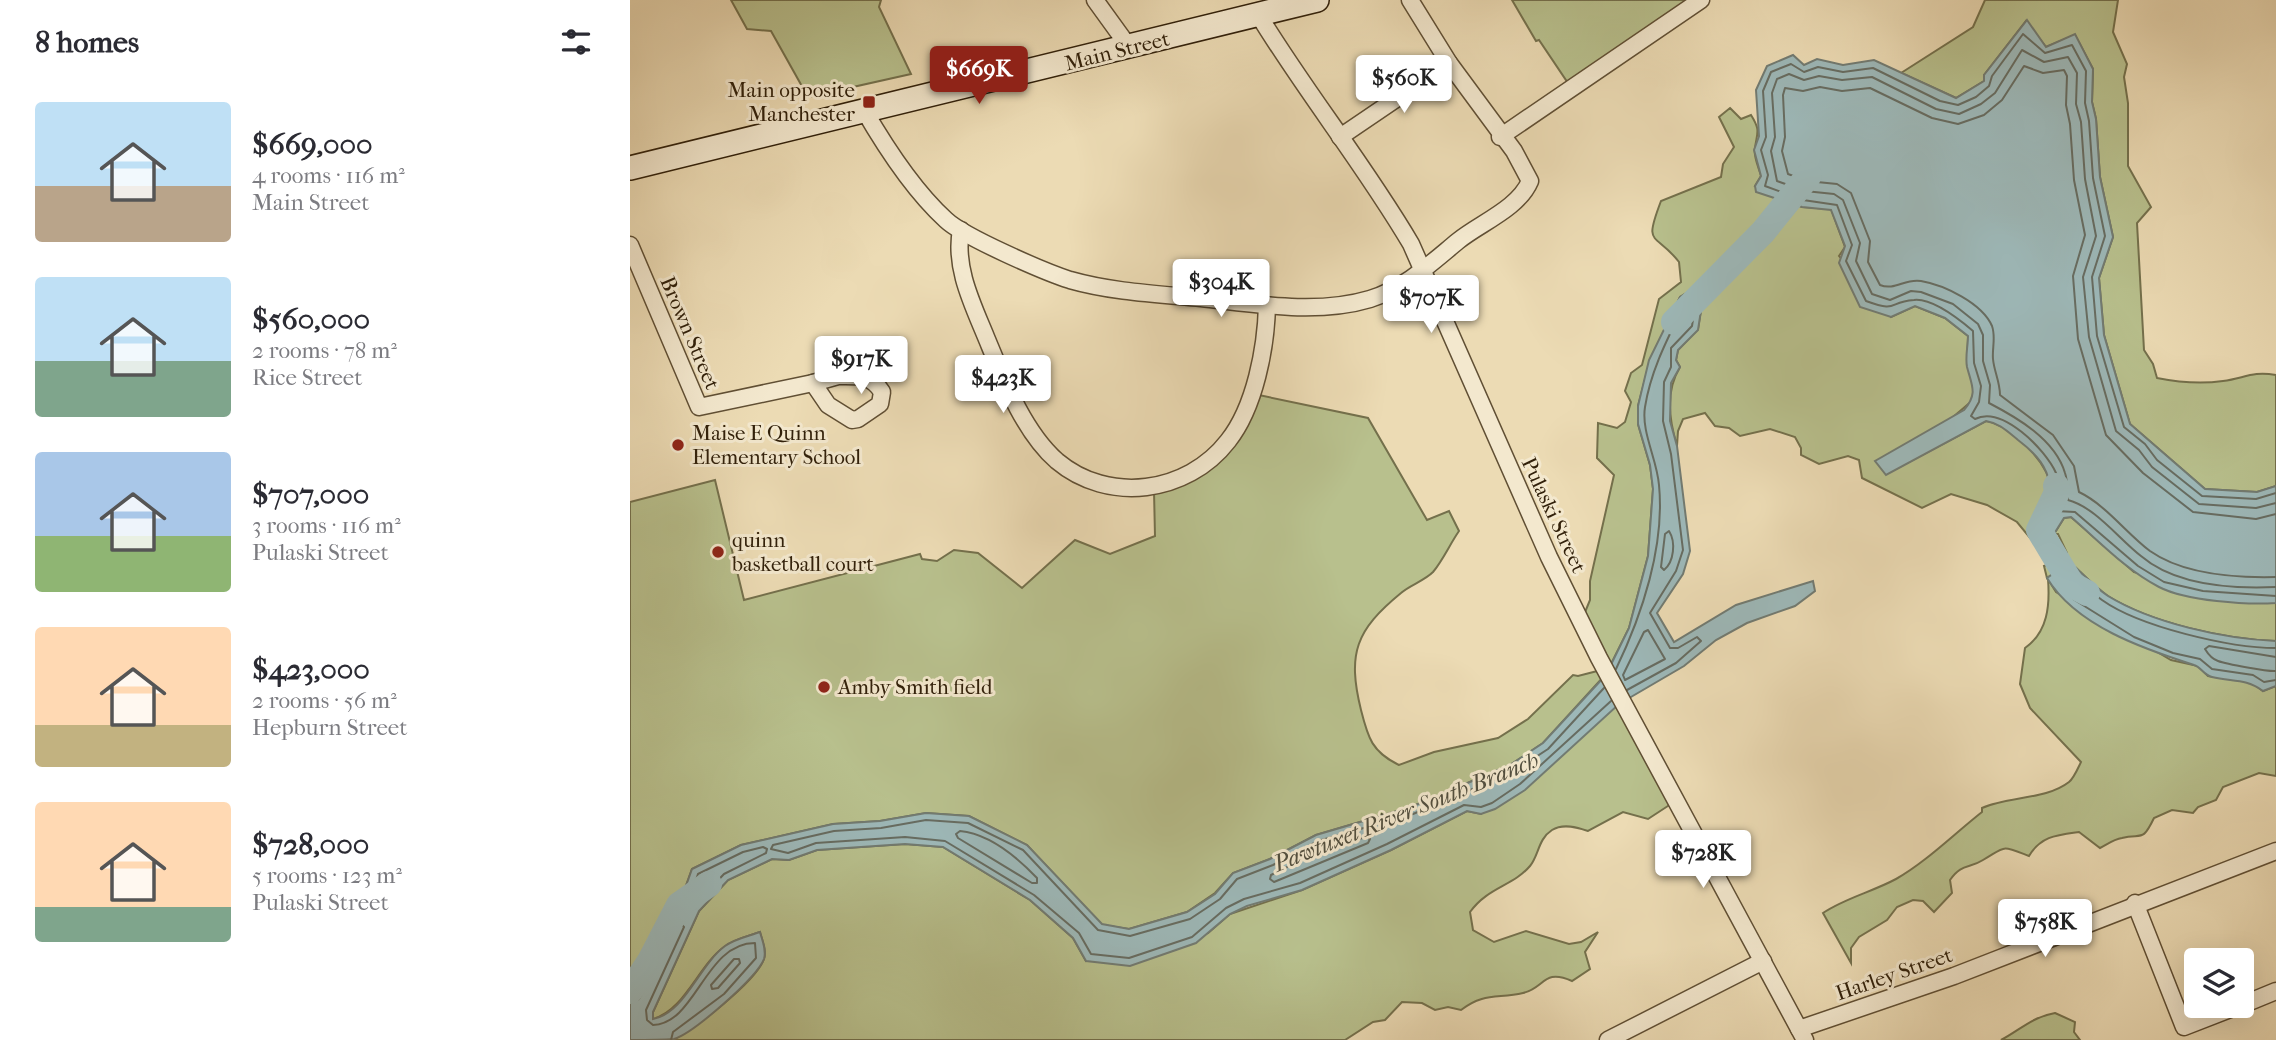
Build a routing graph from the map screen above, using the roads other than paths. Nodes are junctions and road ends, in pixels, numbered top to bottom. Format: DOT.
graph roads {
  1 [pos="1095,0"];
  2 [pos="1317,0"];
  3 [pos="1410,0"];
  4 [pos="1701,0"];
  5 [pos="1258,14"];
  6 [pos="1129,47"];
  7 [pos="1449,63"];
  8 [pos="864,110"];
  9 [pos="1340,137"];
  10 [pos="1500,137"];
  11 [pos="630,168"];
  12 [pos="961,230"];
  13 [pos="630,245"];
  14 [pos="1423,271"];
  15 [pos="1266,305"];
  16 [pos="813,383"];
  17 [pos="2276,851"];
  18 [pos="2135,903"];
  19 [pos="1763,961"];
  20 [pos="2276,991"];
  21 [pos="2254,1000"];
  22 [pos="2207,1018"];
  23 [pos="1802,1034"];
  24 [pos="1608,1040"];
  1 -- 6 [label="street"];
  2 -- 5 [label="main road, Main Street"];
  3 -- 7 [label="street"];
  4 -- 10 [label="street"];
  5 -- 6 [label="main road, Main Street"];
  5 -- 9 [label="street, Pulaski Street"];
  6 -- 8 [label="main road, Main Street"];
  7 -- 9 [label="street"];
  7 -- 10 [label="street"];
  8 -- 11 [label="main road, Main Street"];
  8 -- 12 [label="street"];
  9 -- 14 [label="street, Pulaski Street"];
  10 -- 14 [label="street"];
  12 -- 15 [label="street"];
  12 -- 15 [label="street"];
  13 -- 16 [label="street, Brown Street"];
  14 -- 15 [label="street"];
  14 -- 19 [label="street, Pulaski Street"];
  17 -- 18 [label="street, Harley Street"];
  18 -- 22 [label="street"];
  18 -- 23 [label="street, Harley Street"];
  19 -- 23 [label="street, Pulaski Street"];
  19 -- 24 [label="street"];
  20 -- 21 [label="street"];
}
